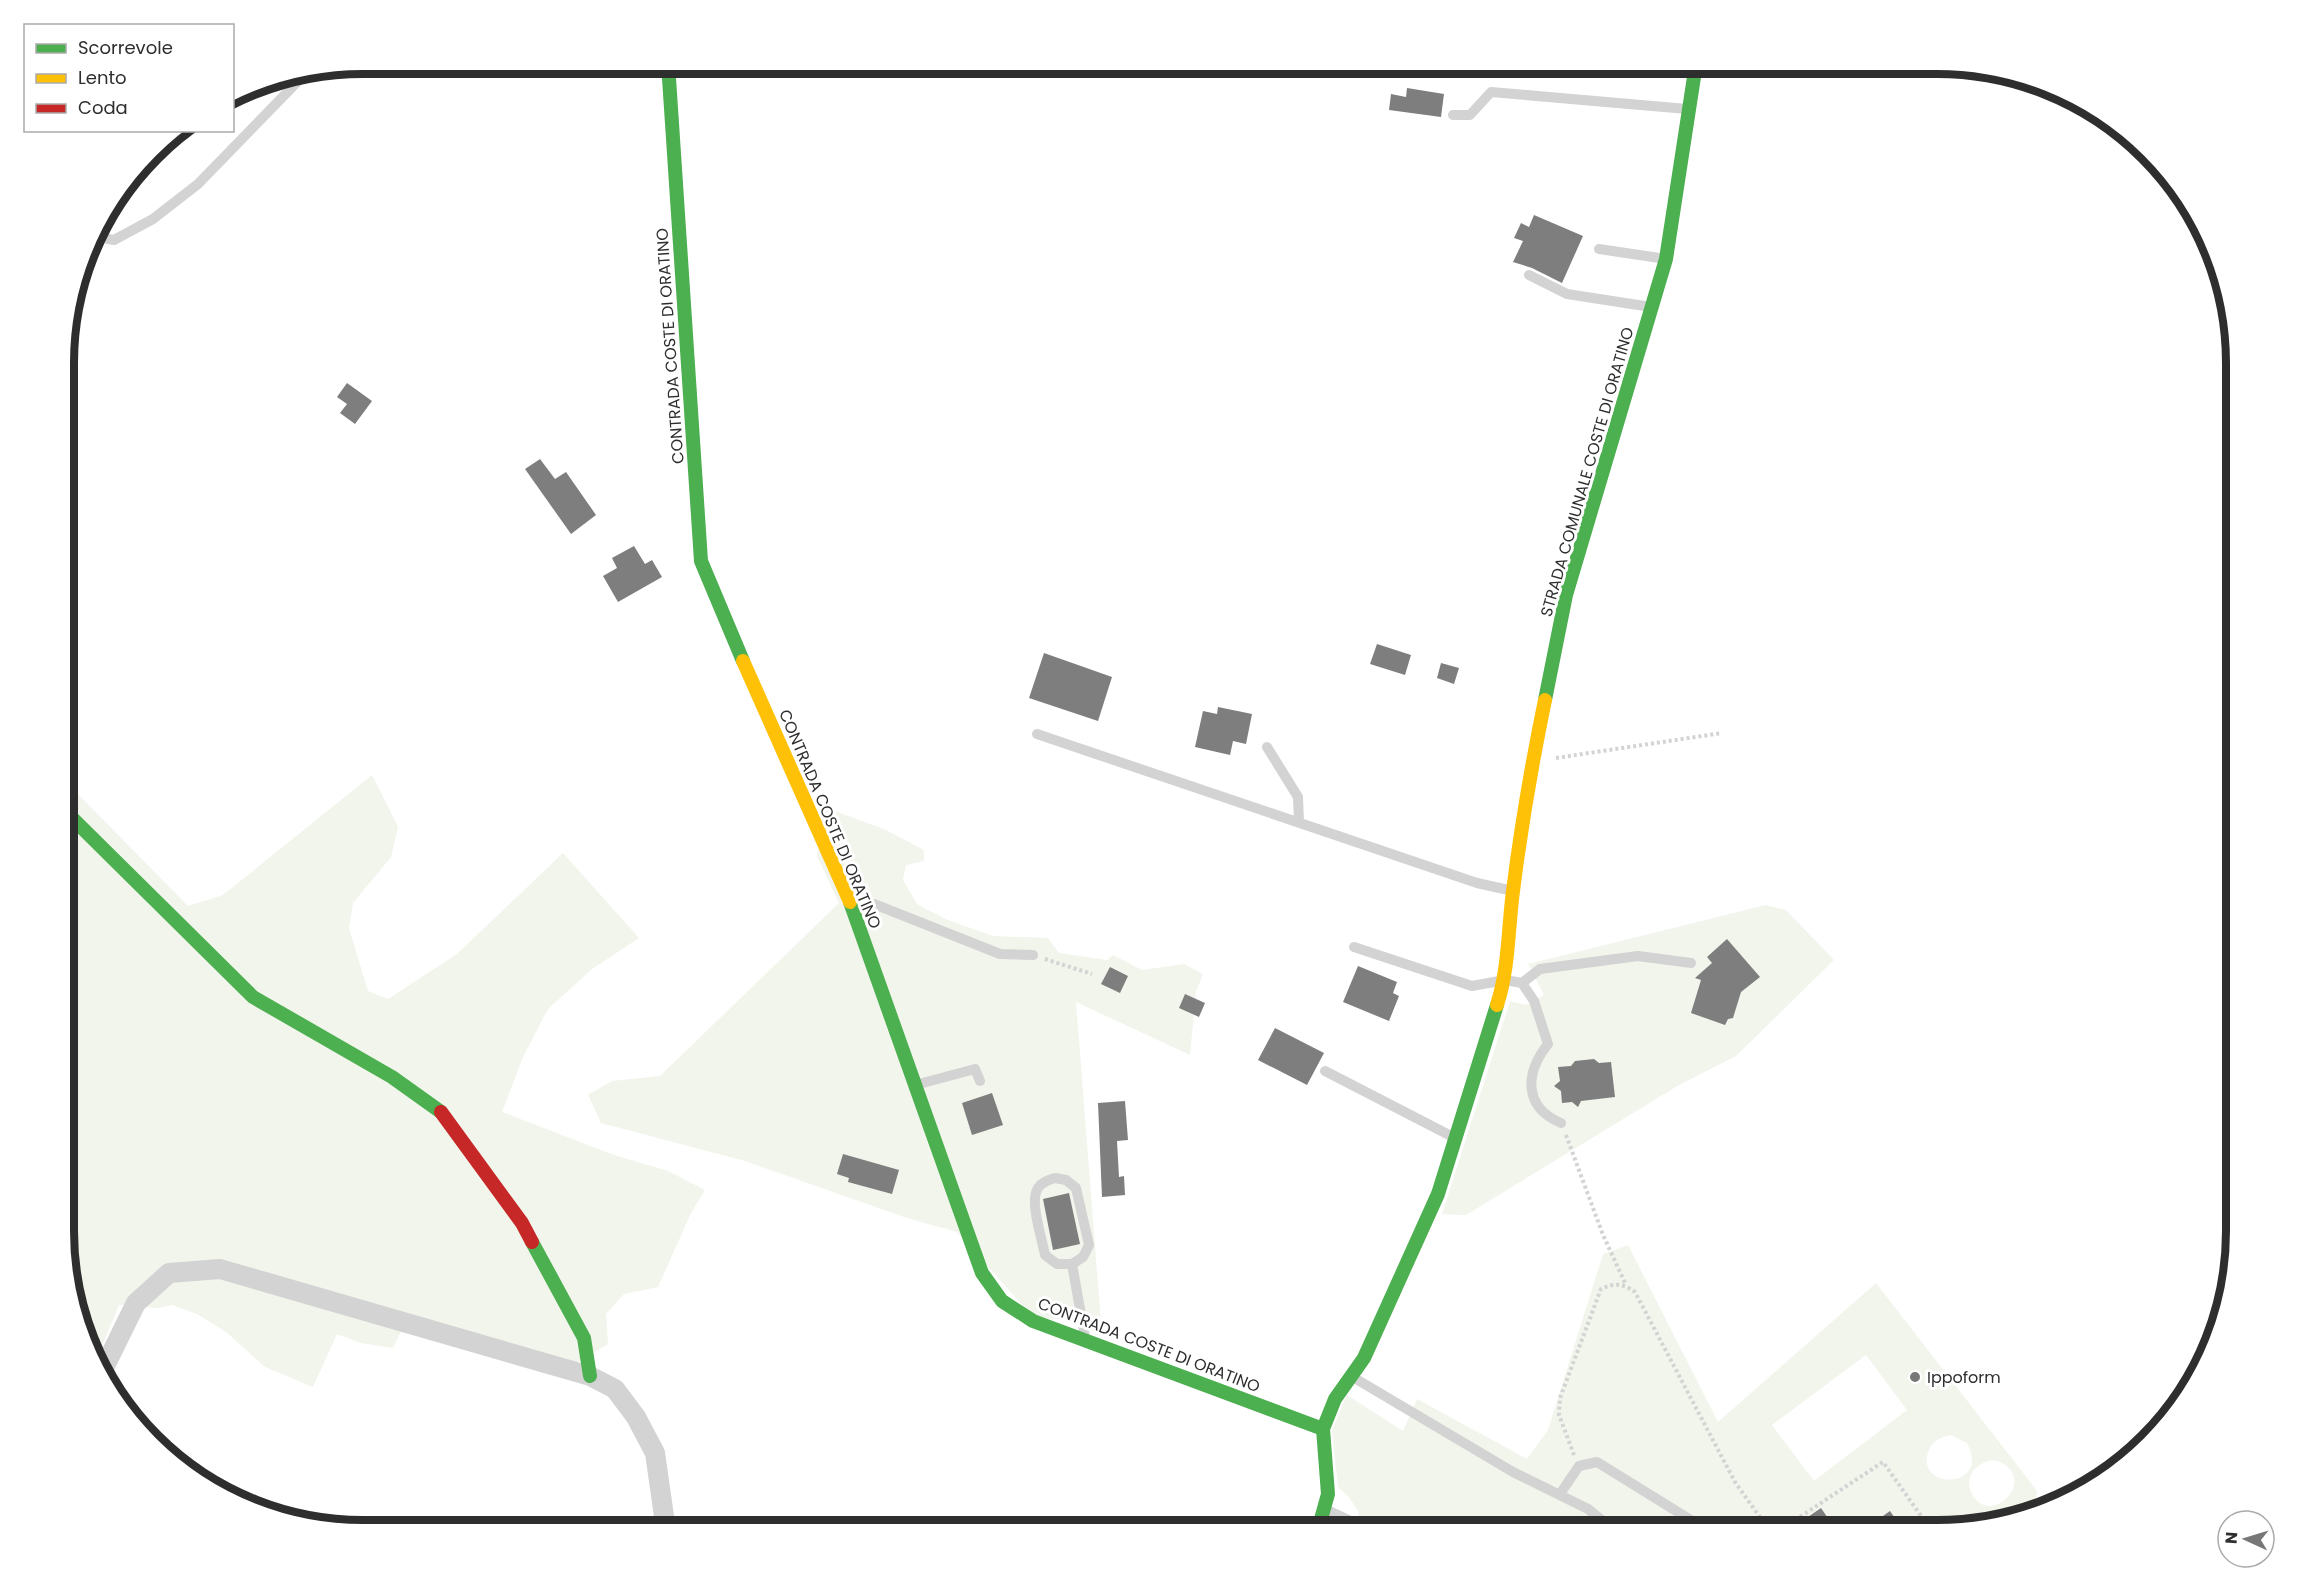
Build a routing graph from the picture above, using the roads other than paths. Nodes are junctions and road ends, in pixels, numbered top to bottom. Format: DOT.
graph roads {
  1 [pos="669,74"];
  2 [pos="1694,74"];
  3 [pos="299,81"];
  4 [pos="1687,109"];
  5 [pos="1453,115"];
  6 [pos="102,238"];
  7 [pos="1599,249"];
  8 [pos="1666,259"];
  9 [pos="1529,275"];
  10 [pos="1651,307"];
  11 [pos="1037,734"];
  12 [pos="1267,747"];
  13 [pos="74,820"];
  14 [pos="1299,822"];
  15 [pos="1513,891"];
  16 [pos="850,902"];
  17 [pos="1354,947"];
  18 [pos="1033,955"];
  19 [pos="1691,963"];
  20 [pos="1505,980"];
  21 [pos="1522,983"];
  22 [pos="1325,1071"];
  23 [pos="980,1080"];
  24 [pos="915,1085"];
  25 [pos="1561,1123"];
  26 [pos="1455,1138"];
  27 [pos="1072,1264"];
  28 [pos="1085,1341"];
  29 [pos="106,1364"];
  30 [pos="590,1376"];
  31 [pos="1351,1376"];
  32 [pos="1323,1429"];
  33 [pos="1560,1494"];
  34 [pos="1325,1509"];
  35 [pos="665,1520"];
  36 [pos="1321,1520"];
  37 [pos="1349,1520"];
  38 [pos="1602,1520"];
  39 [pos="1691,1520"];
  1 -- 16 [label="street, CONTRADA COSTE DI ORATINO"];
  2 -- 4 [label="street, STRADA COMUNALE COSTE DI ORATINO"];
  3 -- 6 [label="lane"];
  4 -- 5 [label="lane"];
  4 -- 8 [label="street, STRADA COMUNALE COSTE DI ORATINO"];
  7 -- 8 [label="lane"];
  8 -- 10 [label="street, STRADA COMUNALE COSTE DI ORATINO"];
  9 -- 10 [label="lane"];
  10 -- 15 [label="street, STRADA COMUNALE COSTE DI ORATINO"];
  11 -- 14 [label="lane"];
  12 -- 14 [label="lane"];
  13 -- 30 [label="street"];
  14 -- 15 [label="lane"];
  15 -- 20 [label="street, STRADA COMUNALE COSTE DI ORATINO"];
  16 -- 18 [label="lane"];
  16 -- 24 [label="street, CONTRADA COSTE DI ORATINO"];
  17 -- 20 [label="lane"];
  19 -- 21 [label="lane"];
  20 -- 21 [label="lane"];
  20 -- 26 [label="street, STRADA COMUNALE COSTE DI ORATINO"];
  21 -- 25 [label="lane"];
  22 -- 26 [label="lane"];
  23 -- 24 [label="lane"];
  24 -- 28 [label="street, CONTRADA COSTE DI ORATINO"];
  26 -- 31 [label="street, STRADA COMUNALE COSTE DI ORATINO"];
  27 -- 27 [label="lane"];
  27 -- 28 [label="lane"];
  28 -- 32 [label="street, CONTRADA COSTE DI ORATINO"];
  29 -- 30 [label="street"];
  30 -- 35 [label="street"];
  31 -- 32 [label="street, STRADA COMUNALE COSTE DI ORATINO"];
  31 -- 33 [label="lane"];
  32 -- 34 [label="street"];
  33 -- 38 [label="lane"];
  33 -- 39 [label="lane"];
  34 -- 36 [label="street"];
  34 -- 37 [label="lane"];
}
